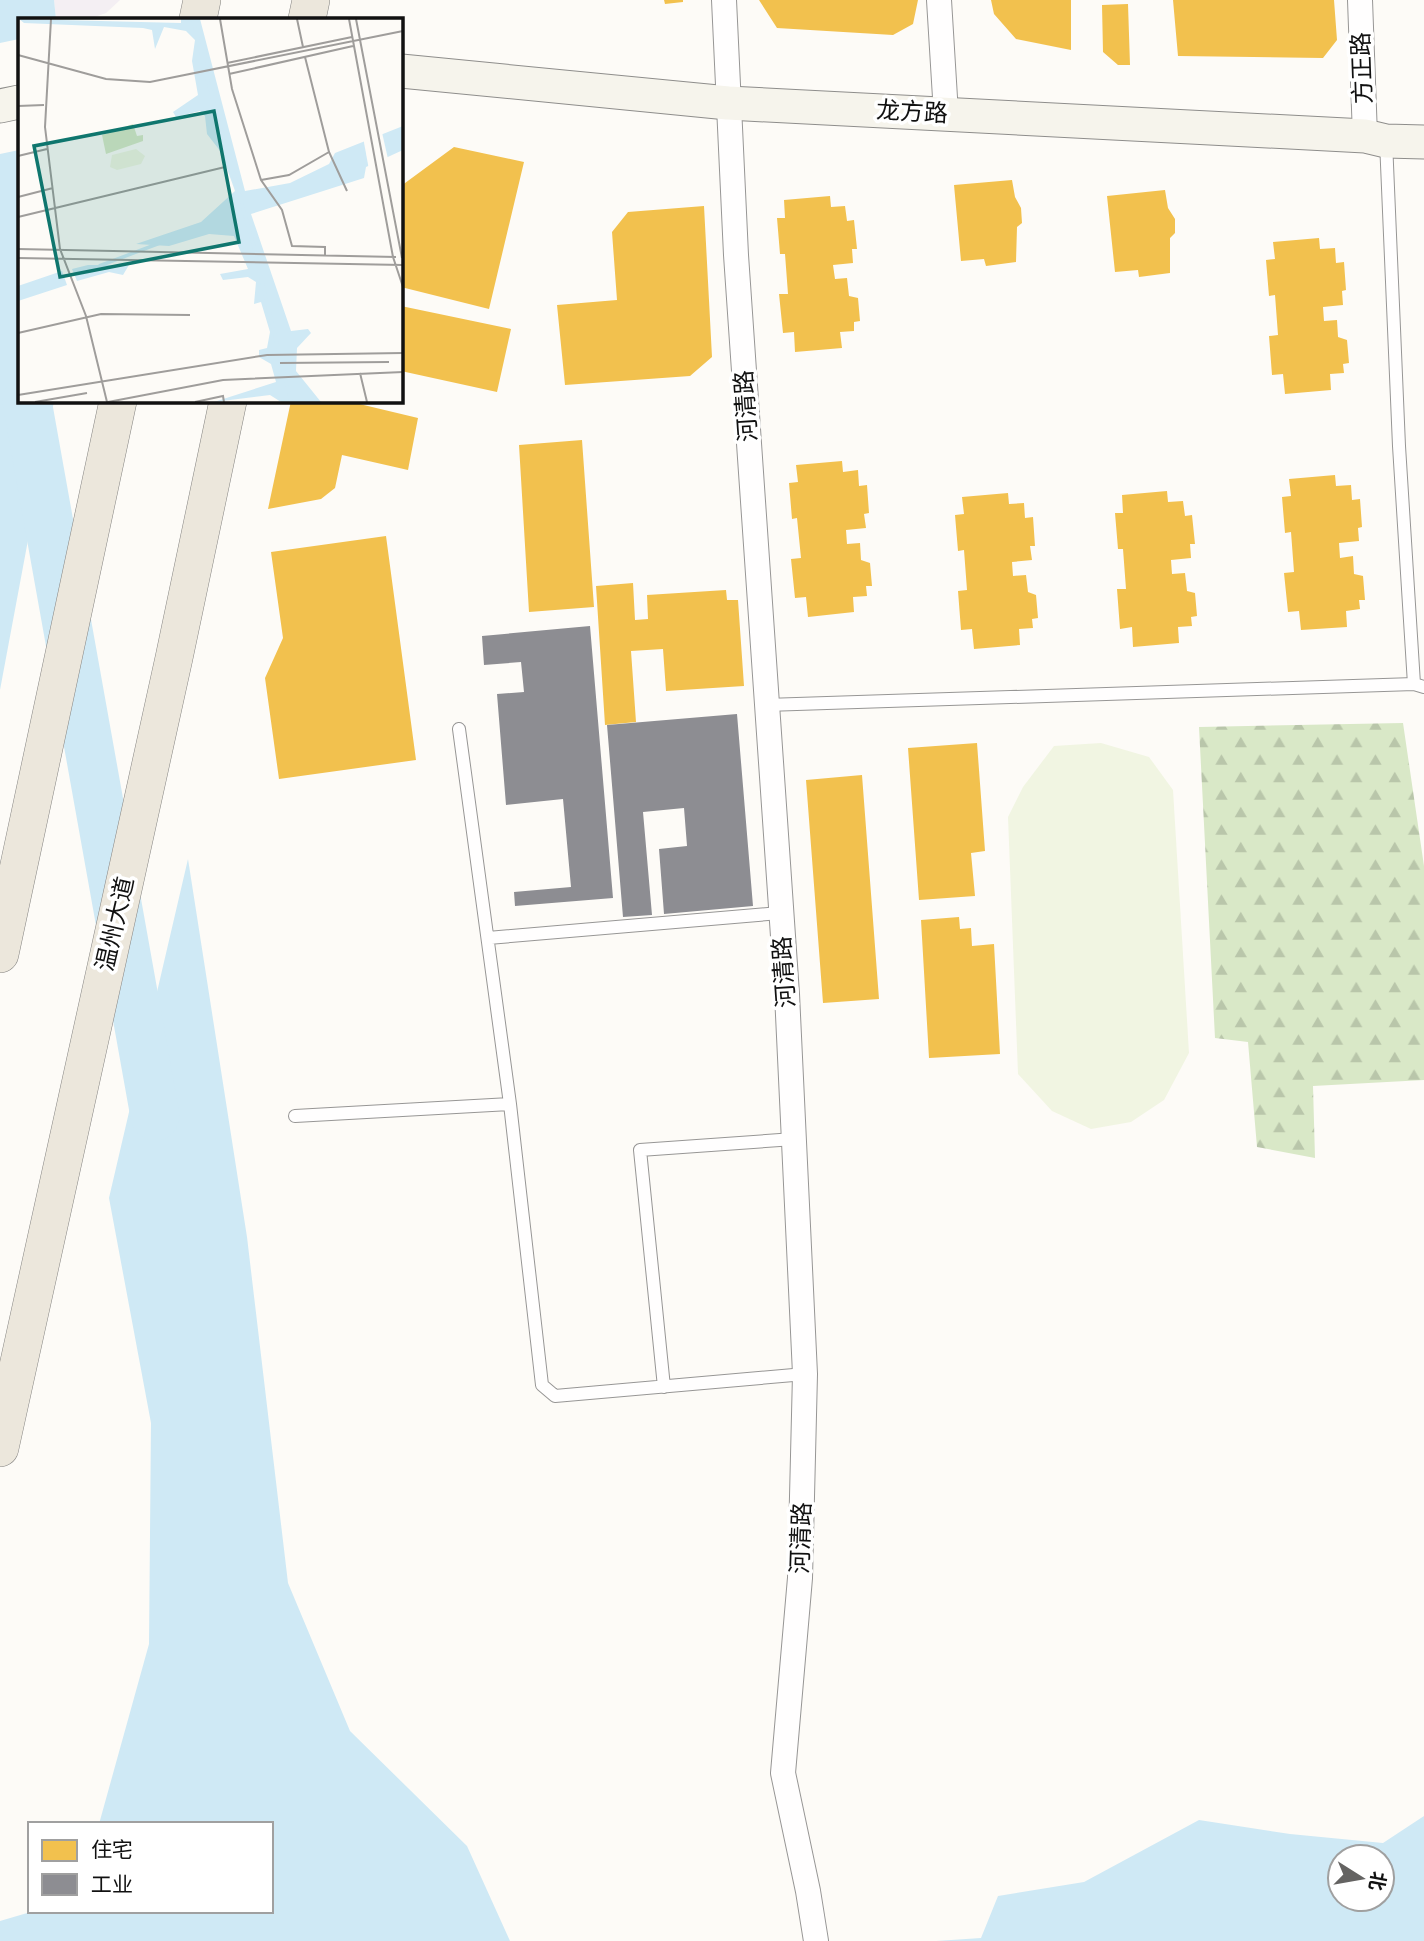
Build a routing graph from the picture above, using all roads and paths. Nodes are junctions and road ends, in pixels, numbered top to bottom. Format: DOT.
graph roads {
  1 [pos="202,0"];
  2 [pos="310,0"];
  3 [pos="724,0"];
  4 [pos="939,0"];
  5 [pos="1360,0"];
  6 [pos="198,18"];
  7 [pos="307,18"];
  8 [pos="402,71"];
  9 [pos="18,102"];
  10 [pos="728,103"];
  11 [pos="0,106"];
  12 [pos="946,114"];
  13 [pos="1375,139"];
  14 [pos="1424,142"];
  15 [pos="118,402"];
  16 [pos="228,402"];
  17 [pos="1419,686"];
  18 [pos="766,705"];
  19 [pos="459,729"];
  20 [pos="780,913"];
  21 [pos="488,937"];
  22 [pos="0,954"];
  23 [pos="510,1104"];
  24 [pos="295,1116"];
  25 [pos="794,1139"];
  26 [pos="805,1374"];
  27 [pos="664,1387"];
  28 [pos="0,1448"];
  29 [pos="816,1941"];
  1 -- 6 [label="main road"];
  2 -- 7 [label="main road"];
  3 -- 10 [label="street, 河清路"];
  4 -- 12 [label="street"];
  5 -- 13 [label="street, 方正路"];
  8 -- 10 [label="main road, 龙方路"];
  9 -- 11 [label="main road"];
  10 -- 12 [label="main road, 龙方路"];
  10 -- 18 [label="street, 河清路"];
  12 -- 13 [label="main road, 龙方路"];
  13 -- 14 [label="main road, 龙方路"];
  13 -- 17 [label="lane"];
  15 -- 22 [label="main road"];
  16 -- 28 [label="main road, 温州大道"];
  17 -- 18 [label="lane"];
  18 -- 20 [label="street, 河清路"];
  19 -- 21 [label="lane"];
  20 -- 21 [label="lane"];
  20 -- 25 [label="street, 河清路"];
  21 -- 23 [label="lane"];
  23 -- 24 [label="lane"];
  23 -- 27 [label="lane"];
  25 -- 26 [label="street, 河清路"];
  25 -- 27 [label="lane"];
  26 -- 27 [label="lane"];
  26 -- 29 [label="street, 河清路"];
}
